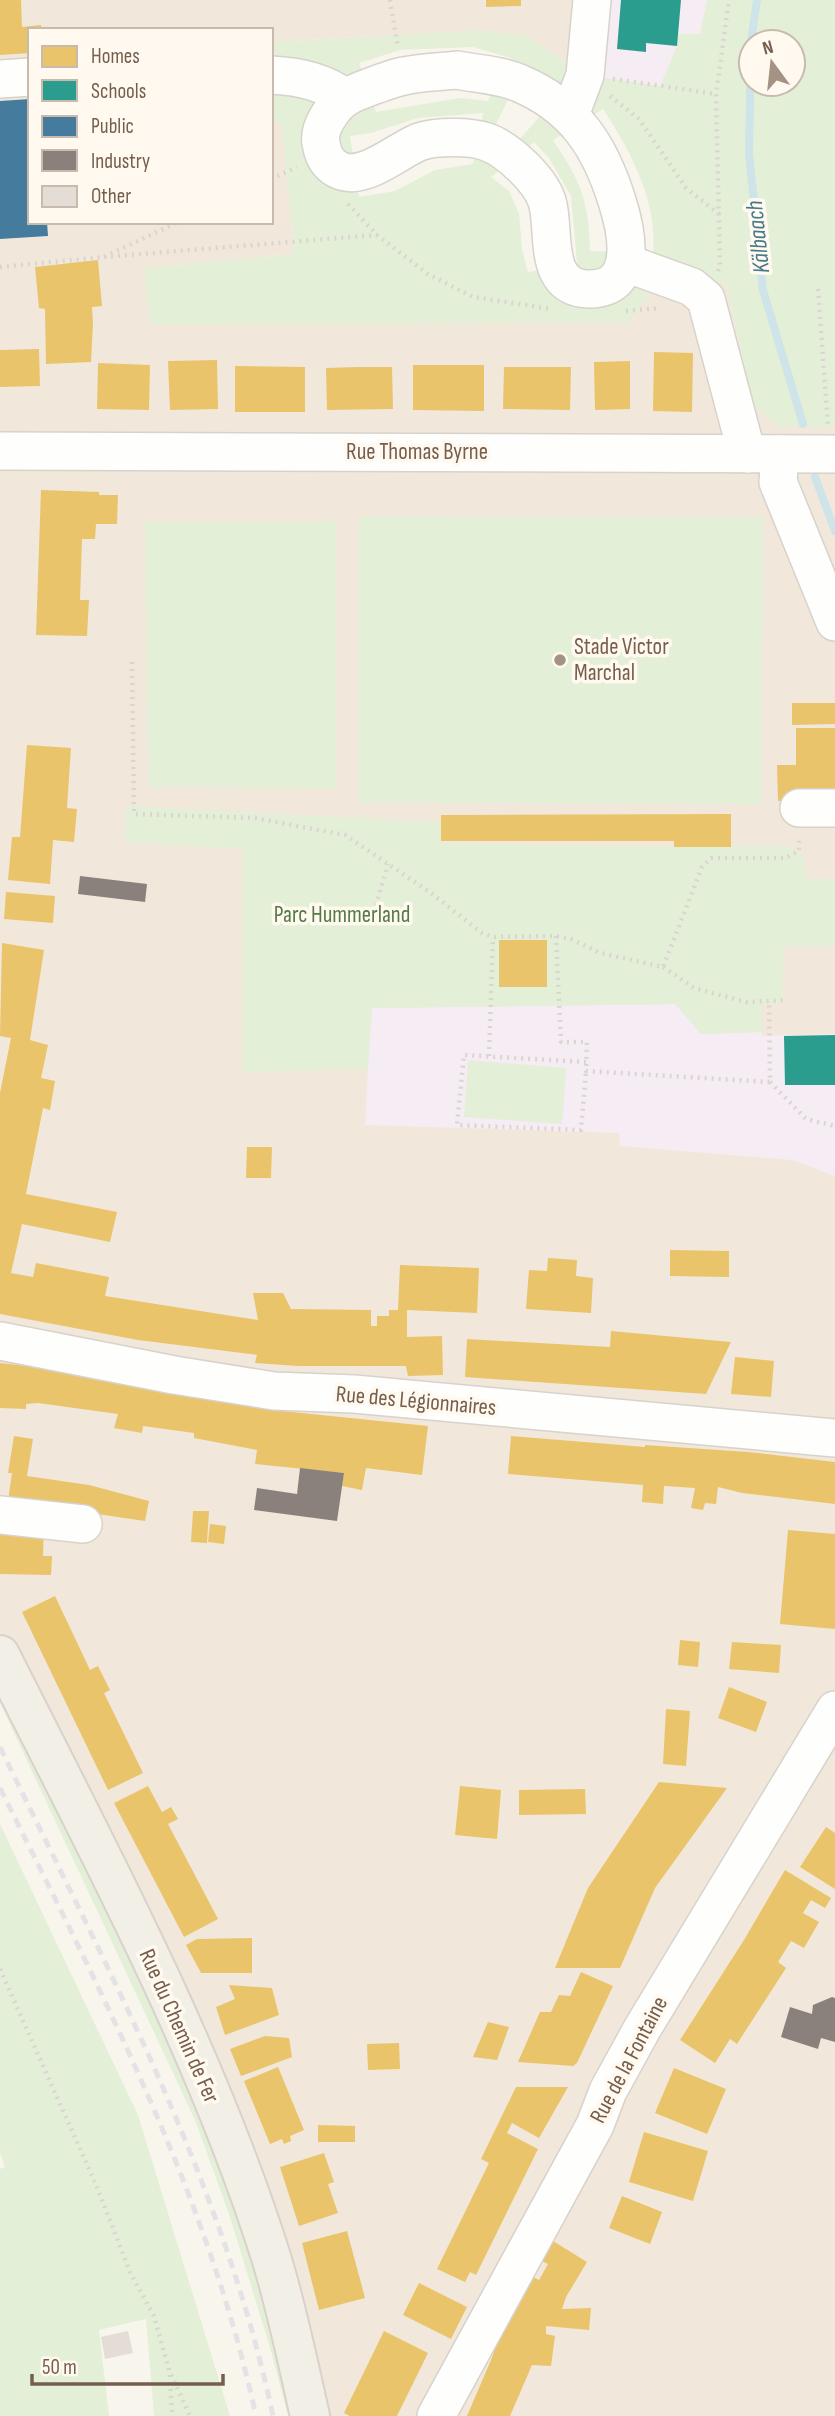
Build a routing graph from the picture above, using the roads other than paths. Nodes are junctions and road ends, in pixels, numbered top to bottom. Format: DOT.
graph roads {
  1 [pos="592,0"];
  2 [pos="273,75"];
  3 [pos="28,77"];
  4 [pos="0,79"];
  5 [pos="345,98"];
  6 [pos="569,115"];
  7 [pos="626,263"];
  8 [pos="0,451"];
  9 [pos="764,454"];
  10 [pos="832,454"];
  11 [pos="835,622"];
  12 [pos="835,807"];
  13 [pos="799,808"];
  14 [pos="0,1341"];
  15 [pos="835,1438"];
  16 [pos="0,1515"];
  17 [pos="83,1524"];
  18 [pos="0,1655"];
  19 [pos="835,1710"];
  20 [pos="310,2416"];
  21 [pos="436,2416"];
  1 -- 6 [label="street"];
  2 -- 5 [label="street"];
  3 -- 4 [label="street"];
  5 -- 6 [label="street"];
  5 -- 7 [label="street"];
  6 -- 7 [label="street"];
  7 -- 9 [label="street"];
  8 -- 9 [label="street, Rue Thomas Byrne"];
  9 -- 10 [label="street, Rue Thomas Byrne"];
  9 -- 11 [label="street"];
  12 -- 13 [label="street"];
  14 -- 15 [label="street, Rue des Légionnaires"];
  16 -- 17 [label="street"];
  18 -- 20 [label="main road, Rue du Chemin de Fer"];
  19 -- 21 [label="street, Rue de la Fontaine"];
}
